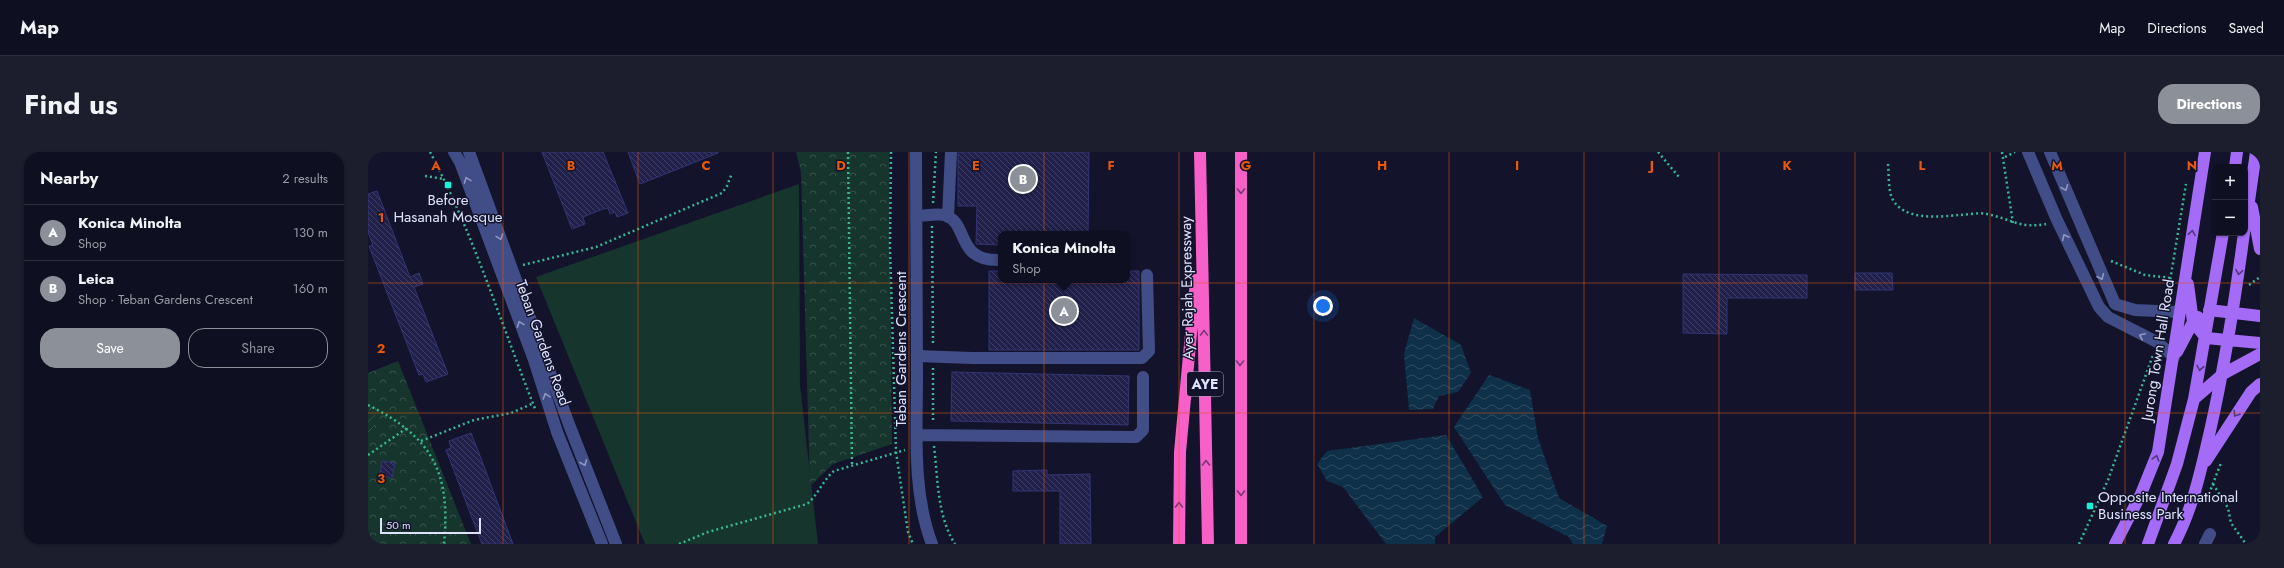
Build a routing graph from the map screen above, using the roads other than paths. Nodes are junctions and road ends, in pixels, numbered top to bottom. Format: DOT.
graph roads {
  1 [pos="454,152"];
  2 [pos="470,152"];
  3 [pos="916,152"];
  4 [pos="950,152"];
  5 [pos="1200,152"];
  6 [pos="1241,152"];
  7 [pos="2028,152"];
  8 [pos="2050,152"];
  9 [pos="2205,152"];
  10 [pos="2237,152"];
  11 [pos="2256,152"];
  12 [pos="2235,164"];
  13 [pos="2250,194"];
  14 [pos="2248,208"];
  15 [pos="916,216"];
  16 [pos="948,217"];
  17 [pos="1202,223"];
  18 [pos="2222,236"];
  19 [pos="2244,236"];
  20 [pos="2260,249"];
  21 [pos="998,260"];
  22 [pos="2186,271"];
  23 [pos="1147,275"];
  24 [pos="2209,310"];
  25 [pos="2180,312"];
  26 [pos="2232,314"];
  27 [pos="2260,316"];
  28 [pos="2193,322"];
  29 [pos="2206,338"];
  30 [pos="2229,341"];
  31 [pos="2260,343"];
  32 [pos="2260,354"];
  33 [pos="917,356"];
  34 [pos="2174,357"];
  35 [pos="2223,374"];
  36 [pos="1143,377"];
  37 [pos="2260,384"];
  38 [pos="2194,399"];
  39 [pos="570,427"];
  40 [pos="557,432"];
  41 [pos="917,435"];
  42 [pos="2202,468"];
  43 [pos="602,544"];
  44 [pos="616,544"];
  45 [pos="932,544"];
  46 [pos="1179,544"];
  47 [pos="1208,544"];
  48 [pos="1241,544"];
  49 [pos="2115,544"];
  50 [pos="2148,544"];
  51 [pos="2174,544"];
  40 -- 1 [label="street, Teban Gardens Road, one-way"];
  2 -- 39 [label="street, Teban Gardens Road, one-way"];
  3 -- 15 [label="street, Teban Gardens Crescent"];
  4 -- 16 [label="street"];
  5 -- 17 [label="highway, Ayer Rajah Expressway / AYE"];
  6 -- 48 [label="highway, AYE, one-way"];
  34 -- 7 [label="street, one-way"];
  8 -- 25 [label="street, one-way"];
  22 -- 9 [label="main road, Jurong Town Hall Road, one-way"];
  10 -- 12 [label="main road"];
  11 -- 13 [label="main road"];
  13 -- 14 [label="main road"];
  13 -- 20 [label="main road"];
  15 -- 16 [label="street"];
  15 -- 33 [label="street, Teban Gardens Crescent"];
  16 -- 21 [label="street"];
  46 -- 17 [label="highway, one-way"];
  47 -- 17 [label="highway, Ayer Rajah Expressway / AYE, one-way"];
  18 -- 24 [label="main road"];
  19 -- 26 [label="main road, one-way"];
  22 -- 25 [label="main road, Jurong Town Hall Road"];
  22 -- 28 [label="main road"];
  23 -- 33 [label="street"];
  24 -- 26 [label="main road"];
  24 -- 28 [label="main road"];
  24 -- 29 [label="main road"];
  25 -- 34 [label="main road, Jurong Town Hall Road"];
  26 -- 27 [label="main road"];
  26 -- 30 [label="main road"];
  28 -- 29 [label="main road"];
  28 -- 34 [label="main road"];
  29 -- 30 [label="main road"];
  29 -- 38 [label="main road, one-way"];
  30 -- 31 [label="main road"];
  30 -- 35 [label="main road"];
  32 -- 35 [label="main road"];
  33 -- 41 [label="street, Teban Gardens Crescent"];
  49 -- 34 [label="main road, Jurong Town Hall Road, one-way"];
  35 -- 38 [label="main road"];
  35 -- 42 [label="main road"];
  36 -- 41 [label="street"];
  37 -- 42 [label="main road, one-way"];
  38 -- 50 [label="main road"];
  39 -- 40 [label="street"];
  39 -- 44 [label="street, Teban Gardens Road, one-way"];
  40 -- 43 [label="street, Teban Gardens Road"];
  41 -- 45 [label="street, Teban Gardens Crescent"];
  42 -- 51 [label="main road"];
}
